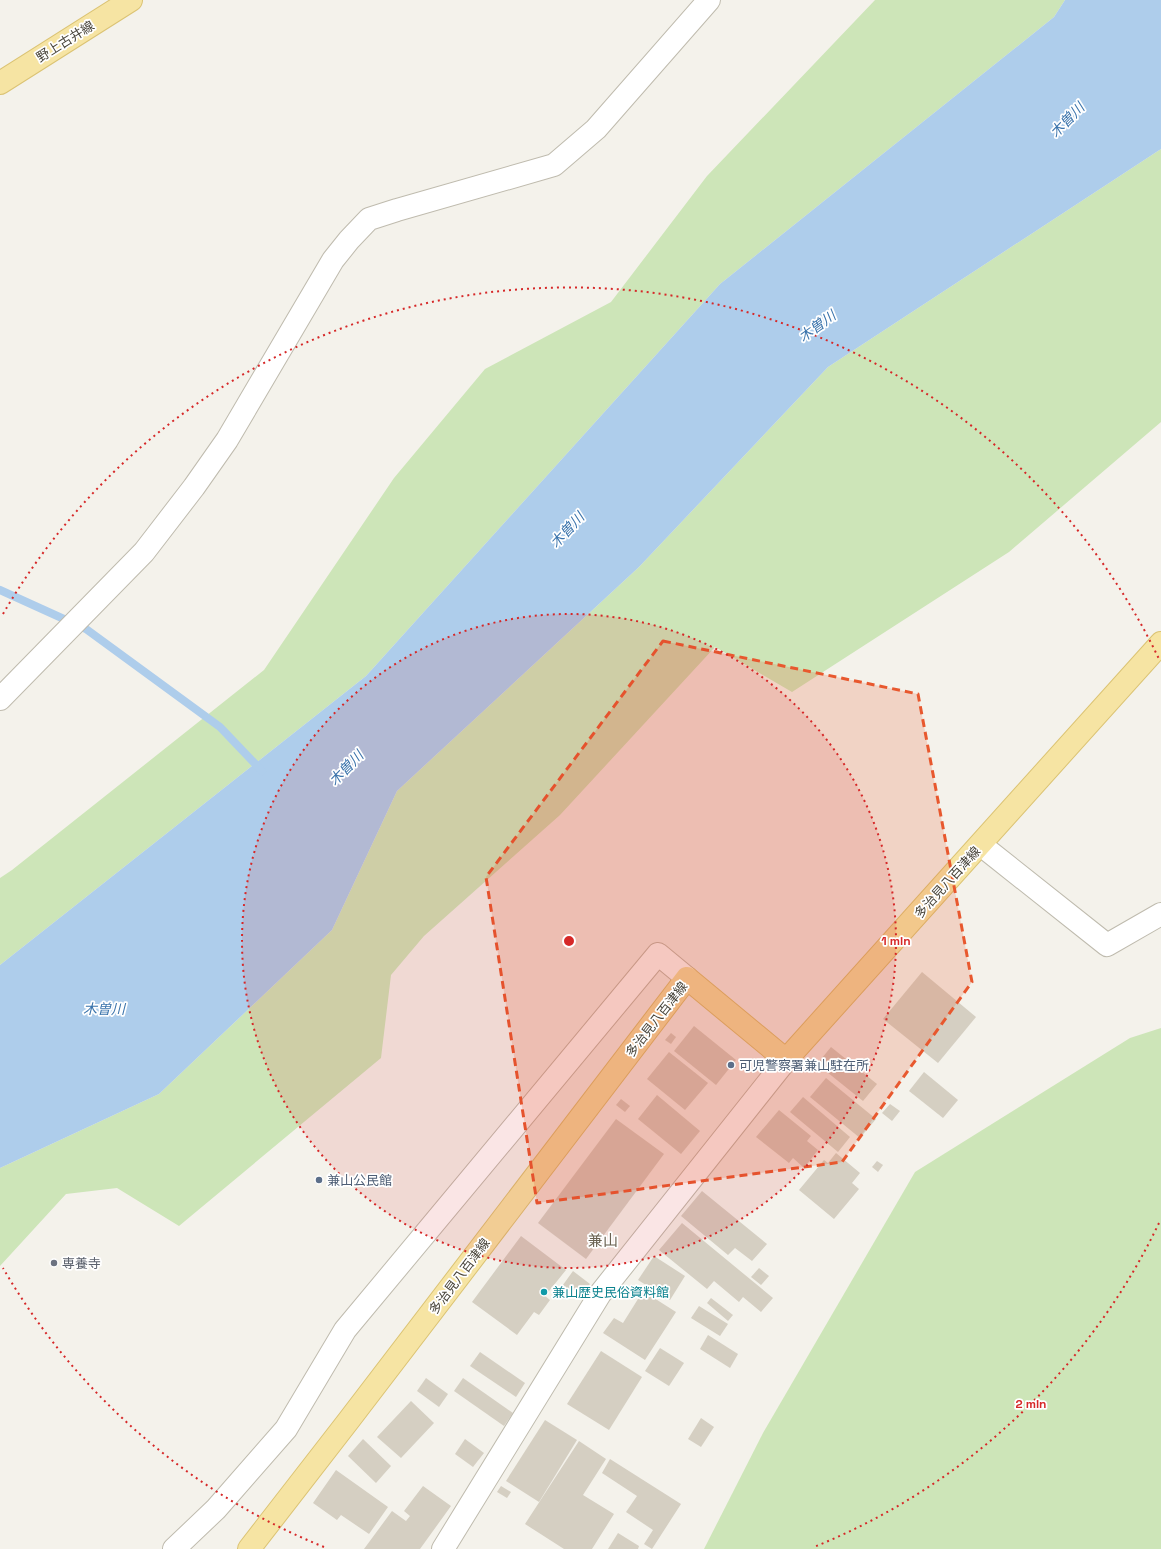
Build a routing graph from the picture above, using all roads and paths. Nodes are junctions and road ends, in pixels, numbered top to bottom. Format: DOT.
graph roads {
  1 [pos="131,0"];
  2 [pos="709,0"];
  3 [pos="0,83"];
  4 [pos="1161,643"];
  5 [pos="0,699"];
  6 [pos="980,845"];
  7 [pos="1161,914"];
  8 [pos="686,978"];
  9 [pos="786,1060"];
  10 [pos="174,1549"];
  11 [pos="249,1549"];
  12 [pos="443,1549"];
  1 -- 3 [label="main road, 野上古井線"];
  2 -- 5 [label="street"];
  4 -- 6 [label="main road, 多治見八百津線"];
  6 -- 7 [label="street"];
  6 -- 9 [label="main road, 多治見八百津線"];
  8 -- 9 [label="main road, 多治見八百津線"];
  8 -- 10 [label="street"];
  8 -- 11 [label="main road, 多治見八百津線"];
  9 -- 12 [label="street"];
}
